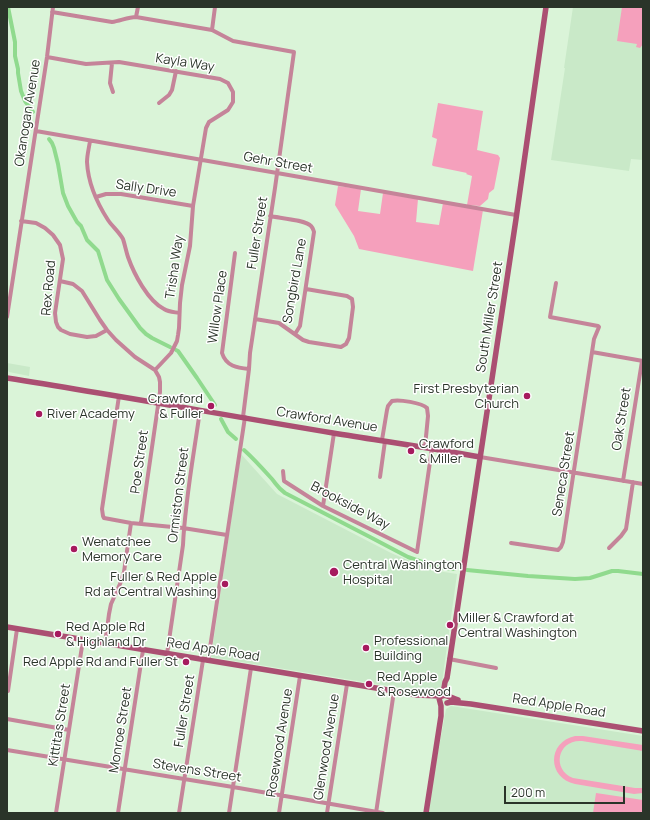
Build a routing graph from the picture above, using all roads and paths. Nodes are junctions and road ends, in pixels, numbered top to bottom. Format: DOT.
graph roads {
  1 [pos="138,7"];
  2 [pos="215,7"];
  3 [pos="546,7"];
  4 [pos="52,9"];
  5 [pos="136,17"];
  6 [pos="212,30"];
  7 [pos="47,57"];
  8 [pos="112,62"];
  9 [pos="176,71"];
  10 [pos="113,92"];
  11 [pos="159,103"];
  12 [pos="36,131"];
  13 [pos="90,141"];
  14 [pos="201,160"];
  15 [pos="277,172"];
  16 [pos="96,197"];
  17 [pos="193,206"];
  18 [pos="516,215"];
  19 [pos="270,216"];
  20 [pos="21,221"];
  21 [pos="235,253"];
  22 [pos="60,281"];
  23 [pos="556,283"];
  24 [pos="306,289"];
  25 [pos="179,313"];
  26 [pos="7,317"];
  27 [pos="255,319"];
  28 [pos="107,330"];
  29 [pos="295,334"];
  30 [pos="592,352"];
  31 [pos="642,361"];
  32 [pos="249,369"];
  33 [pos="155,370"];
  34 [pos="7,378"];
  35 [pos="119,396"];
  36 [pos="158,402"];
  37 [pos="200,410"];
  38 [pos="244,417"];
  39 [pos="334,433"];
  40 [pos="384,440"];
  41 [pos="425,447"];
  42 [pos="432,448"];
  43 [pos="480,457"];
  44 [pos="282,470"];
  45 [pos="574,472"];
  46 [pos="380,477"];
  47 [pos="623,480"];
  48 [pos="634,482"];
  49 [pos="643,484"];
  50 [pos="323,506"];
  51 [pos="131,523"];
  52 [pos="141,523"];
  53 [pos="184,528"];
  54 [pos="227,535"];
  55 [pos="511,543"];
  56 [pos="609,548"];
  57 [pos="7,628"];
  58 [pos="17,629"];
  59 [pos="83,640"];
  60 [pos="105,644"];
  61 [pos="143,650"];
  62 [pos="167,654"];
  63 [pos="450,659"];
  64 [pos="206,660"];
  65 [pos="251,668"];
  66 [pos="496,668"];
  67 [pos="300,676"];
  68 [pos="447,678"];
  69 [pos="347,684"];
  70 [pos="8,690"];
  71 [pos="394,691"];
  72 [pos="447,696"];
  73 [pos="440,699"];
  74 [pos="447,703"];
  75 [pos="471,704"];
  76 [pos="441,716"];
  77 [pos="7,719"];
  78 [pos="69,730"];
  79 [pos="643,730"];
  80 [pos="7,750"];
  81 [pos="64,760"];
  82 [pos="125,770"];
  83 [pos="184,780"];
  84 [pos="233,787"];
  85 [pos="282,796"];
  86 [pos="329,804"];
  87 [pos="376,812"];
  88 [pos="56,813"];
  89 [pos="118,813"];
  90 [pos="179,813"];
  91 [pos="229,813"];
  92 [pos="279,813"];
  93 [pos="327,813"];
  94 [pos="383,813"];
  95 [pos="426,813"];
  1 -- 5 [label="street"];
  2 -- 6 [label="street"];
  3 -- 18 [label="street, South Miller Street"];
  4 -- 5 [label="street"];
  4 -- 7 [label="street, Okanogan Avenue"];
  5 -- 6 [label="street"];
  6 -- 15 [label="street, Fuller Street"];
  7 -- 8 [label="street, Kayla Way"];
  7 -- 12 [label="street, Okanogan Avenue"];
  8 -- 9 [label="street, Kayla Way"];
  8 -- 10 [label="street"];
  9 -- 11 [label="street"];
  9 -- 14 [label="street, Kayla Way"];
  12 -- 13 [label="street, Gehr Street"];
  12 -- 20 [label="street, Okanogan Avenue"];
  13 -- 14 [label="street, Gehr Street"];
  13 -- 16 [label="street"];
  14 -- 15 [label="street, Gehr Street"];
  14 -- 17 [label="street, Trisha Way"];
  15 -- 18 [label="street, Gehr Street"];
  15 -- 19 [label="street, Fuller Street"];
  16 -- 17 [label="street, Sally Drive"];
  16 -- 25 [label="street"];
  17 -- 25 [label="street, Trisha Way"];
  18 -- 43 [label="street, South Miller Street"];
  19 -- 24 [label="street, Songbird Lane"];
  19 -- 27 [label="street, Fuller Street"];
  20 -- 22 [label="street, Rex Road"];
  20 -- 26 [label="street, Okanogan Avenue"];
  21 -- 32 [label="street, Willow Place"];
  22 -- 28 [label="street"];
  22 -- 28 [label="street, Rex Road"];
  23 -- 30 [label="street, Seneca Street"];
  24 -- 29 [label="street, Songbird Lane"];
  24 -- 29 [label="street"];
  25 -- 33 [label="street, Trisha Way"];
  27 -- 29 [label="street"];
  27 -- 32 [label="street, Fuller Street"];
  28 -- 33 [label="street"];
  30 -- 31 [label="street"];
  30 -- 45 [label="street, Seneca Street"];
  31 -- 47 [label="street, Oak Street"];
  32 -- 38 [label="street, Fuller Street"];
  33 -- 36 [label="street, Poe Street"];
  34 -- 35 [label="street, Crawford Avenue"];
  35 -- 36 [label="street, Crawford Avenue"];
  35 -- 51 [label="street"];
  36 -- 37 [label="street, Crawford Avenue"];
  36 -- 52 [label="street, Poe Street"];
  37 -- 38 [label="street, Crawford Avenue"];
  37 -- 53 [label="street, Ormiston Street"];
  38 -- 39 [label="street, Crawford Avenue"];
  38 -- 54 [label="street, Fuller Street"];
  39 -- 40 [label="street, Crawford Avenue"];
  39 -- 50 [label="street"];
  40 -- 41 [label="street, Crawford Avenue"];
  40 -- 41 [label="street"];
  40 -- 46 [label="street"];
  41 -- 42 [label="street, Crawford Avenue"];
  42 -- 43 [label="street, Crawford Avenue"];
  42 -- 50 [label="street, Brookside Way"];
  43 -- 45 [label="street, Crawford Avenue"];
  43 -- 63 [label="street, South Miller Street"];
  44 -- 50 [label="street, Brookside Way"];
  45 -- 47 [label="street, Crawford Avenue"];
  45 -- 55 [label="street, Seneca Street"];
  47 -- 48 [label="street, Crawford Avenue"];
  48 -- 49 [label="street, Crawford Avenue"];
  48 -- 56 [label="street"];
  51 -- 52 [label="street"];
  51 -- 60 [label="street"];
  52 -- 53 [label="street"];
  53 -- 54 [label="street"];
  53 -- 62 [label="street, Ormiston Street"];
  54 -- 64 [label="street, Fuller Street"];
  57 -- 58 [label="street, Red Apple Road"];
  58 -- 59 [label="street, Red Apple Road"];
  58 -- 70 [label="street"];
  59 -- 60 [label="street, Red Apple Road"];
  59 -- 78 [label="street, Kittitas Street"];
  60 -- 61 [label="street, Red Apple Road"];
  61 -- 62 [label="street, Red Apple Road"];
  61 -- 82 [label="street, Monroe Street"];
  62 -- 64 [label="street, Red Apple Road"];
  63 -- 66 [label="street"];
  63 -- 68 [label="street, South Miller Street"];
  64 -- 65 [label="street, Red Apple Road"];
  64 -- 83 [label="street, Fuller Street"];
  65 -- 67 [label="street, Red Apple Road"];
  65 -- 84 [label="street"];
  67 -- 69 [label="street, Red Apple Road"];
  67 -- 85 [label="street, Rosewood Avenue"];
  68 -- 72 [label="street, South Miller Street"];
  68 -- 73 [label="street, South Miller Street"];
  69 -- 71 [label="street, Red Apple Road"];
  69 -- 86 [label="street, Glenwood Avenue"];
  71 -- 73 [label="street, Red Apple Road"];
  71 -- 87 [label="street"];
  72 -- 73 [label="street"];
  72 -- 74 [label="street"];
  72 -- 75 [label="street, Red Apple Road"];
  73 -- 74 [label="street"];
  73 -- 76 [label="street, South Miller Street"];
  74 -- 75 [label="street, Red Apple Road"];
  74 -- 76 [label="street, South Miller Street"];
  75 -- 79 [label="street, Red Apple Road"];
  76 -- 95 [label="street, South Miller Street"];
  77 -- 78 [label="street"];
  78 -- 81 [label="street, Kittitas Street"];
  80 -- 81 [label="street, Stevens Street"];
  81 -- 82 [label="street, Stevens Street"];
  81 -- 88 [label="street, Kittitas Street"];
  82 -- 83 [label="street, Stevens Street"];
  82 -- 89 [label="street, Monroe Street"];
  83 -- 84 [label="street, Stevens Street"];
  83 -- 90 [label="street, Fuller Street"];
  84 -- 85 [label="street, Stevens Street"];
  84 -- 91 [label="street"];
  85 -- 86 [label="street, Stevens Street"];
  85 -- 92 [label="street, Rosewood Avenue"];
  86 -- 87 [label="street, Stevens Street"];
  86 -- 93 [label="street, Glenwood Avenue"];
  87 -- 94 [label="street, Stevens Street"];
}
